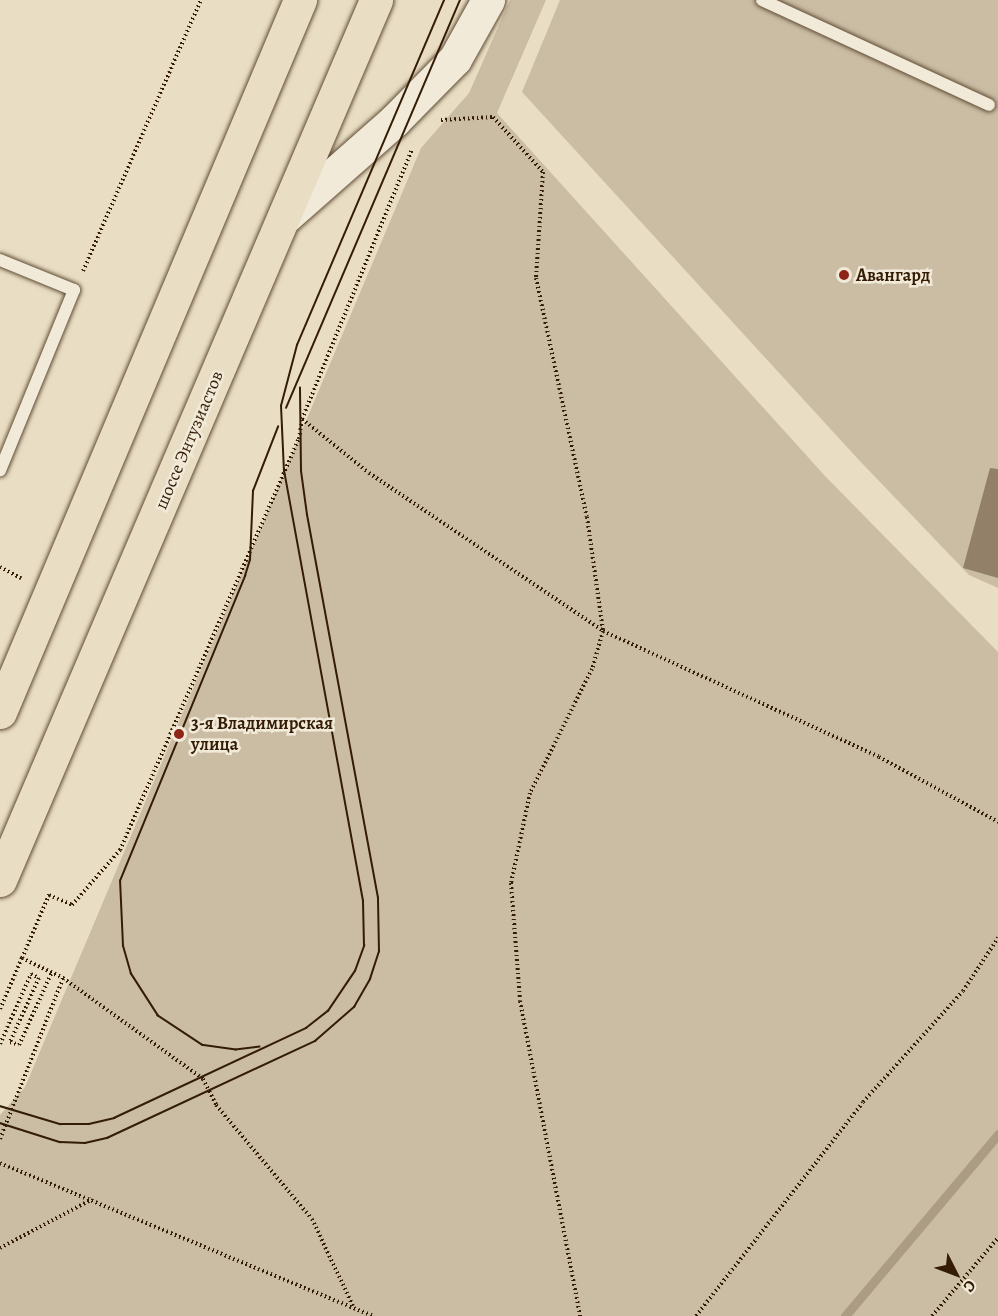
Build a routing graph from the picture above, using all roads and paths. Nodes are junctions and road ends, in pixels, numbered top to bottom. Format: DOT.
graph roads {
  1 [pos="201,0"];
  2 [pos="300,0"];
  3 [pos="376,0"];
  4 [pos="488,0"];
  5 [pos="762,0"];
  6 [pos="989,105"];
  7 [pos="436,120"];
  8 [pos="415,143"];
  9 [pos="284,218"];
  10 [pos="0,260"];
  11 [pos="74,290"];
  12 [pos="302,419"];
  13 [pos="0,470"];
  14 [pos="0,567"];
  15 [pos="18,587"];
  16 [pos="603,631"];
  17 [pos="0,711"];
  18 [pos="998,822"];
  19 [pos="0,880"];
  20 [pos="998,938"];
  21 [pos="22,958"];
  22 [pos="52,972"];
  23 [pos="63,978"];
  24 [pos="0,1009"];
  25 [pos="0,1044"];
  26 [pos="0,1140"];
  27 [pos="0,1163"];
  28 [pos="93,1199"];
  29 [pos="998,1238"];
  30 [pos="0,1248"];
  31 [pos="353,1306"];
  32 [pos="373,1316"];
  33 [pos="579,1316"];
  34 [pos="696,1316"];
  35 [pos="932,1316"];
  1 -- 11 [label="path"];
  2 -- 17 [label="main road"];
  3 -- 9 [label="main road, шоссе Энтузиастов"];
  4 -- 9 [label="main road"];
  5 -- 6 [label="lane"];
  7 -- 16 [label="path"];
  8 -- 12 [label="path"];
  9 -- 19 [label="main road, шоссе Энтузиастов"];
  10 -- 11 [label="lane"];
  11 -- 13 [label="lane"];
  12 -- 16 [label="path"];
  12 -- 21 [label="path"];
  14 -- 15 [label="path"];
  16 -- 18 [label="path"];
  16 -- 33 [label="path"];
  20 -- 34 [label="path"];
  21 -- 22 [label="path"];
  21 -- 24 [label="path"];
  22 -- 23 [label="path"];
  22 -- 25 [label="path"];
  23 -- 26 [label="path"];
  23 -- 31 [label="path"];
  27 -- 28 [label="path"];
  28 -- 30 [label="path"];
  28 -- 31 [label="path"];
  29 -- 35 [label="path"];
  31 -- 32 [label="path"];
}
